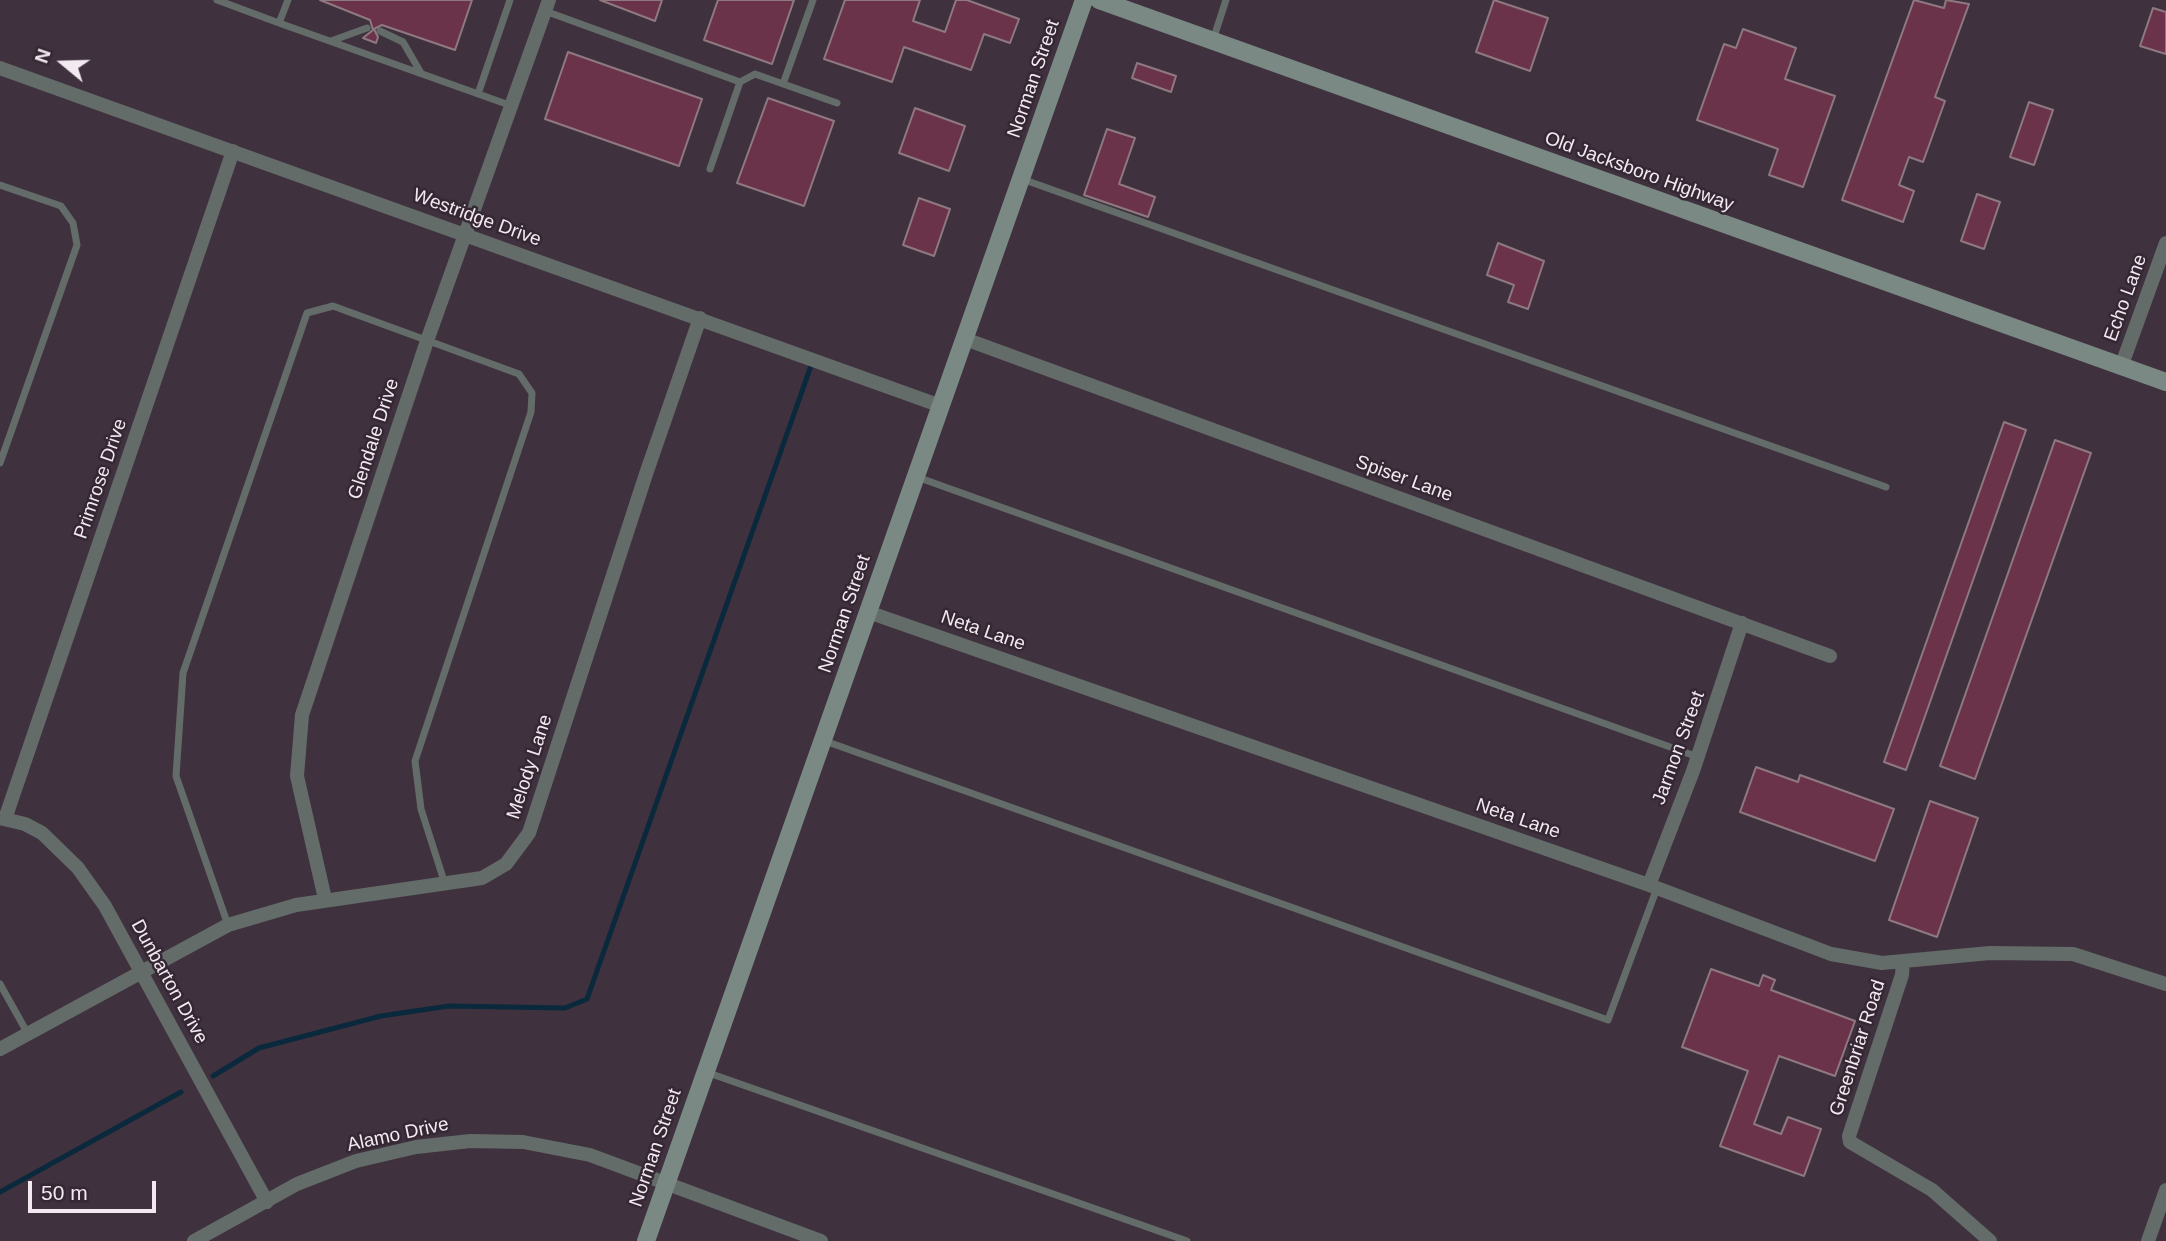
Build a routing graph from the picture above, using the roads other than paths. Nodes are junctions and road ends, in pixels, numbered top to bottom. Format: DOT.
graph roads {
  1 [pos="217,0"];
  2 [pos="288,0"];
  3 [pos="510,0"];
  4 [pos="814,0"];
  5 [pos="1084,0"];
  6 [pos="1099,0"];
  7 [pos="1226,0"];
  8 [pos="547,6"];
  9 [pos="279,23"];
  10 [pos="367,28"];
  11 [pos="380,31"];
  12 [pos="331,41"];
  13 [pos="1213,41"];
  14 [pos="0,68"];
  15 [pos="421,73"];
  16 [pos="740,82"];
  17 [pos="783,84"];
  18 [pos="478,94"];
  19 [pos="837,103"];
  20 [pos="512,106"];
  21 [pos="233,151"];
  22 [pos="710,169"];
  23 [pos="1021,179"];
  24 [pos="0,184"];
  25 [pos="465,234"];
  26 [pos="2166,243"];
  27 [pos="700,318"];
  28 [pos="428,338"];
  29 [pos="965,339"];
  30 [pos="2121,367"];
  31 [pos="2166,383"];
  32 [pos="941,406"];
  33 [pos="0,463"];
  34 [pos="916,477"];
  35 [pos="1886,487"];
  36 [pos="868,612"];
  37 [pos="1742,623"];
  38 [pos="1830,656"];
  39 [pos="823,740"];
  40 [pos="1698,757"];
  41 [pos="2,819"];
  42 [pos="445,884"];
  43 [pos="1653,886"];
  44 [pos="325,899"];
  45 [pos="228,925"];
  46 [pos="1903,961"];
  47 [pos="142,971"];
  48 [pos="0,984"];
  49 [pos="2166,984"];
  50 [pos="28,1034"];
  51 [pos="0,1049"];
  52 [pos="706,1072"];
  53 [pos="666,1184"];
  54 [pos="2166,1190"];
  55 [pos="268,1202"];
  56 [pos="194,1241"];
  57 [pos="646,1241"];
  58 [pos="821,1241"];
  59 [pos="1187,1241"];
  60 [pos="1990,1241"];
  61 [pos="2148,1241"];
  1 -- 9 [label="lane"];
  2 -- 9 [label="lane"];
  3 -- 18 [label="lane"];
  4 -- 17 [label="lane"];
  5 -- 23 [label="street, Norman Street"];
  6 -- 13 [label="street, Old Jacksboro Highway"];
  7 -- 13 [label="lane"];
  8 -- 16 [label="lane"];
  8 -- 20 [label="street, Glendale Drive"];
  9 -- 12 [label="lane"];
  10 -- 12 [label="lane"];
  11 -- 15 [label="lane"];
  12 -- 15 [label="lane"];
  13 -- 30 [label="street, Old Jacksboro Highway"];
  14 -- 21 [label="street, Westridge Drive"];
  15 -- 18 [label="lane"];
  16 -- 17 [label="lane"];
  16 -- 22 [label="lane"];
  17 -- 19 [label="lane"];
  18 -- 20 [label="lane"];
  20 -- 25 [label="street, Glendale Drive"];
  21 -- 25 [label="street, Westridge Drive"];
  21 -- 41 [label="street, Primrose Drive"];
  23 -- 29 [label="street, Norman Street"];
  23 -- 35 [label="lane"];
  24 -- 33 [label="lane"];
  25 -- 27 [label="street, Westridge Drive"];
  25 -- 28 [label="street, Glendale Drive"];
  26 -- 30 [label="street, Echo Lane"];
  27 -- 32 [label="street, Westridge Drive"];
  27 -- 42 [label="street, Melody Lane"];
  28 -- 42 [label="lane"];
  28 -- 44 [label="street, Glendale Drive"];
  28 -- 45 [label="lane"];
  29 -- 32 [label="street, Norman Street"];
  29 -- 37 [label="street, Spiser Lane"];
  30 -- 31 [label="street, Old Jacksboro Highway"];
  32 -- 34 [label="street, Norman Street"];
  34 -- 36 [label="street, Norman Street"];
  34 -- 40 [label="lane"];
  36 -- 39 [label="street, Norman Street"];
  36 -- 43 [label="street, Neta Lane"];
  37 -- 38 [label="street, Spiser Lane"];
  37 -- 40 [label="street, Jarmon Street"];
  39 -- 43 [label="lane"];
  39 -- 52 [label="street, Norman Street"];
  40 -- 43 [label="street, Jarmon Street"];
  41 -- 47 [label="street, Dunbarton Drive"];
  42 -- 44 [label="street, Melody Lane"];
  43 -- 46 [label="street, Neta Lane"];
  44 -- 45 [label="street, Melody Lane"];
  45 -- 47 [label="street, Melody Lane"];
  46 -- 49 [label="street, Neta Lane"];
  46 -- 60 [label="street, Greenbriar Road"];
  47 -- 50 [label="street, Melody Lane"];
  47 -- 55 [label="street, Dunbarton Drive"];
  48 -- 50 [label="lane"];
  50 -- 51 [label="street, Melody Lane"];
  52 -- 53 [label="street, Norman Street"];
  52 -- 59 [label="lane"];
  53 -- 55 [label="street, Alamo Drive"];
  53 -- 57 [label="street, Norman Street"];
  53 -- 58 [label="street, Alamo Drive"];
  54 -- 61 [label="street"];
  55 -- 56 [label="street, Alamo Drive"];
}
